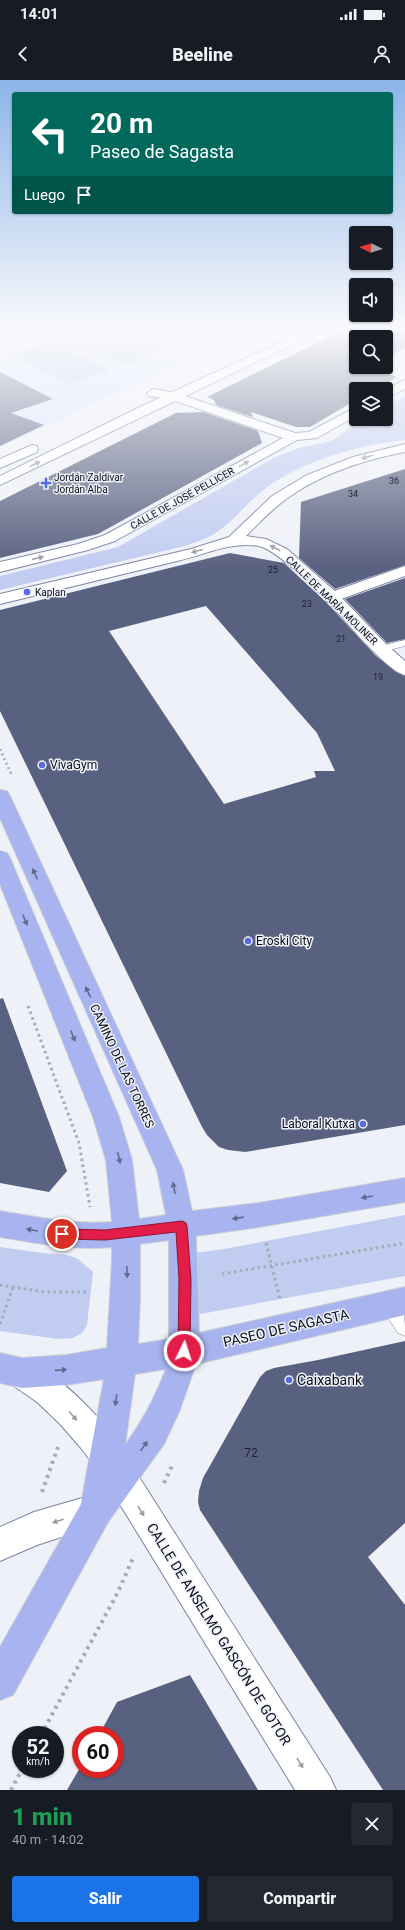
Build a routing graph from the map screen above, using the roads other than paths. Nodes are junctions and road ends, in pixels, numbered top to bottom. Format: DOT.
graph roads {
  1 [pos="118,410"];
  2 [pos="144,410"];
  3 [pos="213,410"];
  4 [pos="107,415"];
  5 [pos="349,415"];
  6 [pos="294,437"];
  7 [pos="43,444"];
  8 [pos="405,448"];
  9 [pos="0,464"];
  10 [pos="0,481"];
  11 [pos="234,540"];
  12 [pos="0,567"];
  13 [pos="405,571"];
  14 [pos="332,597"];
  15 [pos="0,599"];
  16 [pos="405,643"];
  17 [pos="381,649"];
  18 [pos="405,670"];
  19 [pos="0,796"];
  20 [pos="0,858"];
  21 [pos="405,1190"];
  22 [pos="0,1224"];
  23 [pos="182,1226"];
  24 [pos="126,1234"];
  25 [pos="400,1310"];
  26 [pos="184,1351"];
  27 [pos="122,1361"];
  28 [pos="11,1370"];
  29 [pos="114,1468"];
  30 [pos="96,1510"];
  31 [pos="0,1544"];
  32 [pos="0,1682"];
  33 [pos="317,1790"];
  1 -- 4 [label="street"];
  10 -- 2 [label="street, one-way"];
  3 -- 6 [label="street"];
  5 -- 6 [label="street, CALLE DE JOSÉ PELLICER"];
  12 -- 6 [label="street, CALLE DE JOSÉ PELLICER, one-way"];
  7 -- 9 [label="street"];
  8 -- 11 [label="street, one-way"];
  14 -- 11 [label="street, CALLE DE MARÍA MOLINER, one-way"];
  11 -- 15 [label="street, one-way"];
  13 -- 14 [label="street"];
  14 -- 17 [label="street, CALLE DE MARÍA MOLINER"];
  16 -- 17 [label="lane"];
  17 -- 18 [label="street, CALLE DE MARÍA MOLINER"];
  23 -- 19 [label="main road, CAMINO DE LAS TORRES, one-way"];
  20 -- 24 [label="main road, one-way"];
  21 -- 23 [label="main road, one-way"];
  24 -- 22 [label="main road, one-way"];
  23 -- 24 [label="main road"];
  23 -- 26 [label="main road, CAMINO DE LAS TORRES"];
  24 -- 27 [label="main road, one-way"];
  25 -- 26 [label="main road, PASEO DE SAGASTA"];
  26 -- 27 [label="main road, PASEO DE SAGASTA"];
  29 -- 26 [label="main road, CAMINO DE LAS TORRES, one-way"];
  28 -- 27 [label="main road, PASEO DE SAGASTA, one-way"];
  27 -- 29 [label="main road, one-way"];
  28 -- 29 [label="street, CALLE DE ANSELMO GASCÓN DE GOTOR, one-way"];
  29 -- 30 [label="main road, CAMINO DE LAS TORRES"];
  29 -- 33 [label="street, CALLE DE ANSELMO GASCÓN DE GOTOR, one-way"];
  30 -- 31 [label="street, one-way"];
  30 -- 32 [label="main road, CAMINO DE LAS TORRES"];
}
